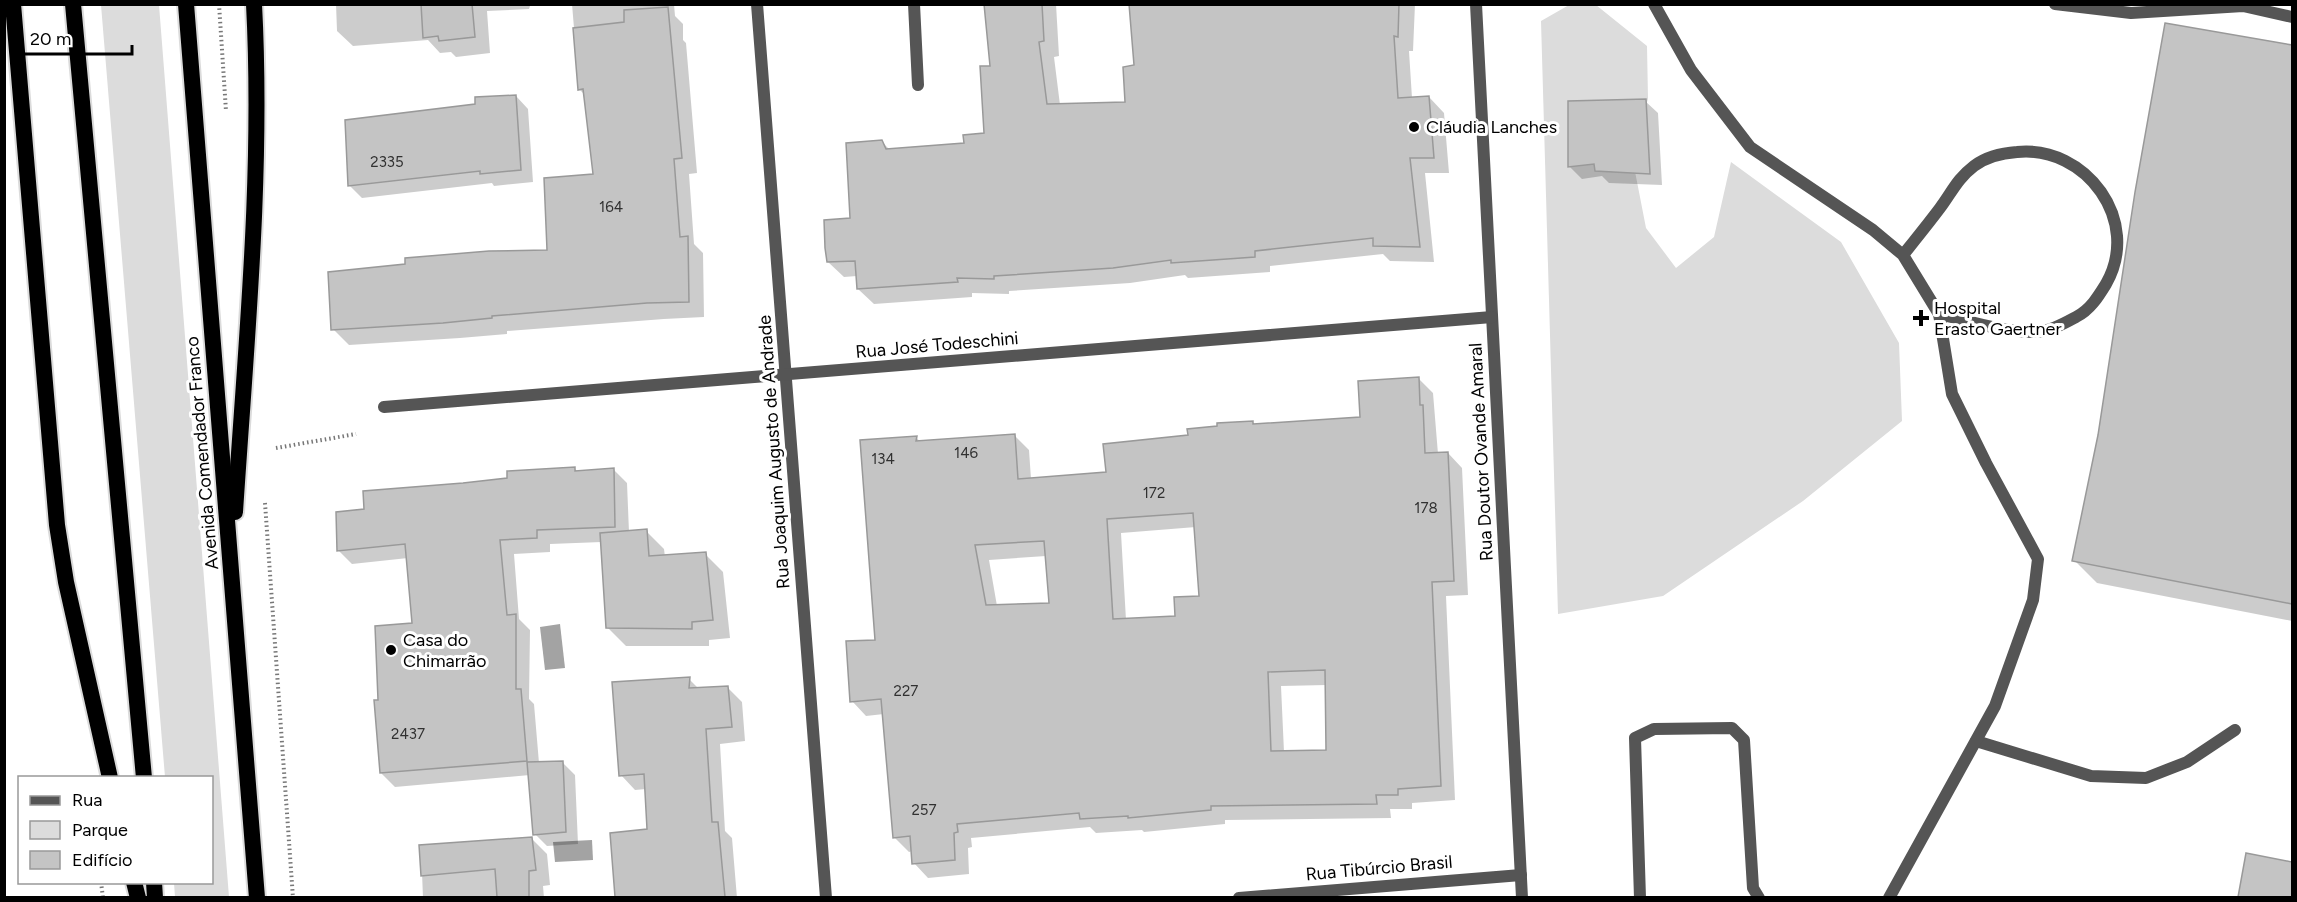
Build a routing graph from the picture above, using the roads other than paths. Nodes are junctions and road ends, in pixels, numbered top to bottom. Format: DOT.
graph roads {
  1 [pos="13,4"];
  2 [pos="74,4"];
  3 [pos="186,4"];
  4 [pos="254,4"];
  5 [pos="757,4"];
  6 [pos="914,4"];
  7 [pos="1476,4"];
  8 [pos="1654,4"];
  9 [pos="2055,4"];
  10 [pos="2292,17"];
  11 [pos="918,84"];
  12 [pos="1903,255"];
  13 [pos="1939,314"];
  14 [pos="1492,317"];
  15 [pos="786,374"];
  16 [pos="384,407"];
  17 [pos="231,573"];
  18 [pos="2235,730"];
  19 [pos="1976,741"];
  20 [pos="110,776"];
  21 [pos="144,776"];
  22 [pos="1521,875"];
  23 [pos="257,897"];
  24 [pos="826,897"];
  25 [pos="1239,897"];
  26 [pos="1522,897"];
  27 [pos="1640,897"];
  28 [pos="1759,897"];
  29 [pos="1889,897"];
  1 -- 20 [label="highway"];
  2 -- 21 [label="highway"];
  3 -- 17 [label="highway, Avenida Comendador Franco"];
  4 -- 17 [label="highway"];
  5 -- 15 [label="street, Rua Joaquim Augusto de Andrade"];
  6 -- 11 [label="street"];
  7 -- 14 [label="street, Rua Doutor Ovande Amaral"];
  8 -- 12 [label="street"];
  9 -- 10 [label="street"];
  12 -- 13 [label="street"];
  12 -- 13 [label="street"];
  13 -- 19 [label="street"];
  14 -- 15 [label="street, Rua José Todeschini"];
  14 -- 22 [label="street, Rua Doutor Ovande Amaral"];
  15 -- 16 [label="street, Rua José Todeschini"];
  15 -- 24 [label="street, Rua Joaquim Augusto de Andrade"];
  17 -- 23 [label="highway, Avenida Comendador Franco"];
  18 -- 19 [label="street"];
  19 -- 29 [label="street"];
  22 -- 25 [label="street, Rua Tibúrcio Brasil"];
  22 -- 26 [label="street, Rua Doutor Ovande Amaral"];
  27 -- 28 [label="street"];
}
